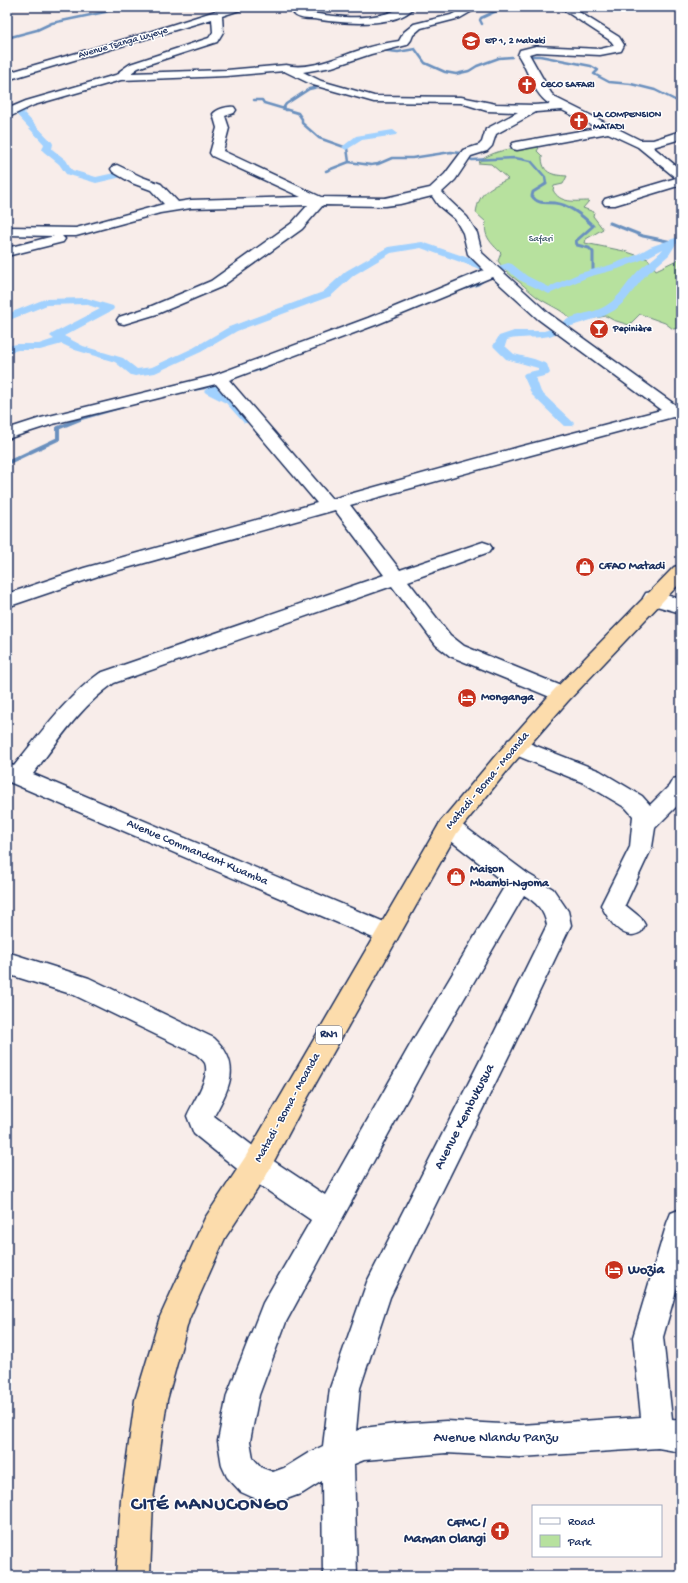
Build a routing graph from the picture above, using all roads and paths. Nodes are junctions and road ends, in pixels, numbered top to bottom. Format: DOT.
graph roads {
  1 [pos="239,7"];
  2 [pos="409,7"];
  3 [pos="474,7"];
  4 [pos="564,7"];
  5 [pos="217,13"];
  6 [pos="299,14"];
  7 [pos="314,68"];
  8 [pos="292,70"];
  9 [pos="7,77"];
  10 [pos="120,77"];
  11 [pos="305,78"];
  12 [pos="563,106"];
  13 [pos="534,108"];
  14 [pos="230,110"];
  15 [pos="7,114"];
  16 [pos="610,129"];
  17 [pos="681,135"];
  18 [pos="643,145"];
  19 [pos="517,146"];
  20 [pos="117,169"];
  21 [pos="681,176"];
  22 [pos="681,180"];
  23 [pos="435,191"];
  24 [pos="319,201"];
  25 [pos="610,202"];
  26 [pos="174,206"];
  27 [pos="7,231"];
  28 [pos="76,232"];
  29 [pos="7,252"];
  30 [pos="495,271"];
  31 [pos="124,320"];
  32 [pos="216,379"];
  33 [pos="678,413"];
  34 [pos="7,434"];
  35 [pos="333,504"];
  36 [pos="483,548"];
  37 [pos="681,571"];
  38 [pos="396,579"];
  39 [pos="653,598"];
  40 [pos="7,601"];
  41 [pos="681,606"];
  42 [pos="562,694"];
  43 [pos="516,746"];
  44 [pos="12,774"];
  45 [pos="681,785"];
  46 [pos="644,824"];
  47 [pos="449,827"];
  48 [pos="520,881"];
  49 [pos="633,925"];
  50 [pos="387,934"];
  51 [pos="7,963"];
  52 [pos="256,1166"];
  53 [pos="329,1215"];
  54 [pos="681,1223"];
  55 [pos="670,1434"];
  56 [pos="338,1455"];
  57 [pos="133,1576"];
  58 [pos="340,1576"];
  1 -- 5 [label="street, Avenue Tsanga Luyeye"];
  2 -- 6 [label="street"];
  3 -- 7 [label="street"];
  4 -- 12 [label="street"];
  5 -- 9 [label="street, Avenue Tsanga Luyeye"];
  5 -- 10 [label="street"];
  7 -- 8 [label="street"];
  7 -- 11 [label="street"];
  8 -- 10 [label="street"];
  8 -- 11 [label="street"];
  10 -- 15 [label="street"];
  11 -- 13 [label="street"];
  12 -- 13 [label="street"];
  12 -- 16 [label="street"];
  13 -- 23 [label="street"];
  14 -- 24 [label="street"];
  16 -- 18 [label="street"];
  16 -- 19 [label="street"];
  17 -- 18 [label="street"];
  18 -- 21 [label="street"];
  20 -- 26 [label="street"];
  22 -- 25 [label="street"];
  23 -- 24 [label="street"];
  23 -- 30 [label="street"];
  24 -- 26 [label="street"];
  24 -- 31 [label="street"];
  26 -- 28 [label="street"];
  27 -- 28 [label="street"];
  28 -- 29 [label="street"];
  30 -- 32 [label="street"];
  30 -- 33 [label="street"];
  32 -- 34 [label="street"];
  32 -- 35 [label="street"];
  33 -- 35 [label="street"];
  35 -- 38 [label="street"];
  35 -- 40 [label="street"];
  36 -- 38 [label="street"];
  37 -- 39 [label="highway, Matadi - Boma - Moanda / RN1"];
  38 -- 42 [label="street"];
  38 -- 44 [label="street"];
  39 -- 41 [label="street"];
  39 -- 42 [label="highway, Matadi - Boma - Moanda / RN1"];
  42 -- 43 [label="highway, Matadi - Boma - Moanda / RN1"];
  43 -- 46 [label="street"];
  43 -- 47 [label="highway, Matadi - Boma - Moanda / RN1"];
  44 -- 50 [label="street, Avenue Commandant Kwamba"];
  45 -- 46 [label="street"];
  46 -- 49 [label="street"];
  47 -- 48 [label="street, Avenue Kembukusua"];
  47 -- 50 [label="highway, Matadi - Boma - Moanda / RN1"];
  48 -- 53 [label="street, Avenue Nlandu Panzu"];
  48 -- 56 [label="street, Avenue Kembukusua"];
  50 -- 52 [label="highway, Matadi - Boma - Moanda / RN1"];
  51 -- 52 [label="street"];
  52 -- 53 [label="street"];
  52 -- 57 [label="highway, Matadi - Boma - Moanda / RN1"];
  53 -- 56 [label="street, Avenue Nlandu Panzu"];
  54 -- 55 [label="street"];
  55 -- 56 [label="street, Avenue Nlandu Panzu"];
  56 -- 58 [label="street, Avenue Kembukusua"];
}
